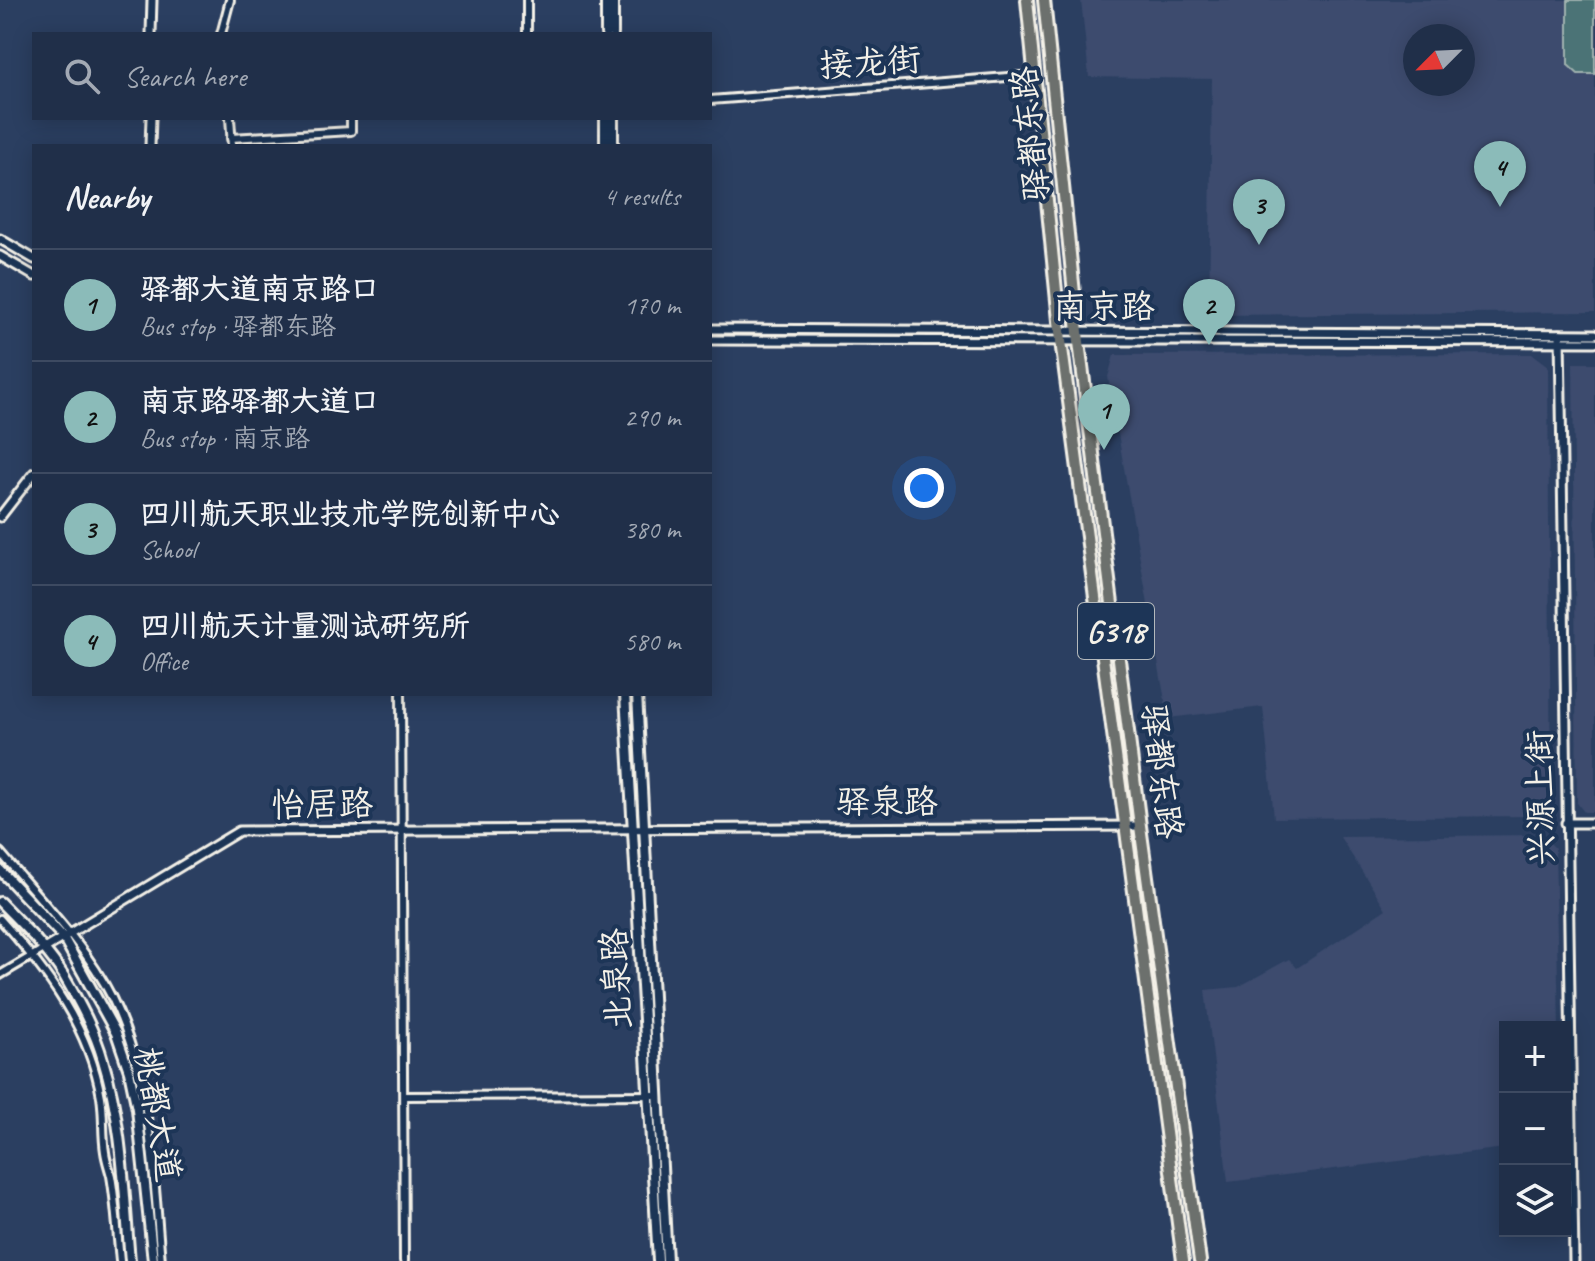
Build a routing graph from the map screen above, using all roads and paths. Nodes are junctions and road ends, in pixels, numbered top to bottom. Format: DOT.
graph roads {
  1 [pos="152,0"];
  2 [pos="230,0"];
  3 [pos="527,0"];
  4 [pos="606,0"];
  5 [pos="613,0"];
  6 [pos="1027,0"];
  7 [pos="1044,0"];
  8 [pos="151,32"];
  9 [pos="222,32"];
  10 [pos="527,32"];
  11 [pos="606,32"];
  12 [pos="613,32"];
  13 [pos="1034,75"];
  14 [pos="712,100"];
  15 [pos="151,120"];
  16 [pos="230,120"];
  17 [pos="351,120"];
  18 [pos="605,120"];
  19 [pos="613,120"];
  20 [pos="232,142"];
  21 [pos="150,144"];
  22 [pos="605,144"];
  23 [pos="613,144"];
  24 [pos="0,239"];
  25 [pos="0,256"];
  26 [pos="32,258"];
  27 [pos="32,275"];
  28 [pos="712,329"];
  29 [pos="1595,334"];
  30 [pos="1061,337"];
  31 [pos="1078,337"];
  32 [pos="1560,338"];
  33 [pos="712,340"];
  34 [pos="1595,342"];
  35 [pos="32,476"];
  36 [pos="0,517"];
  37 [pos="401,696"];
  38 [pos="625,696"];
  39 [pos="637,696"];
  40 [pos="1566,823"];
  41 [pos="1595,823"];
  42 [pos="1140,826"];
  43 [pos="633,827"];
  44 [pos="645,827"];
  45 [pos="1124,827"];
  46 [pos="403,829"];
  47 [pos="0,852"];
  48 [pos="0,870"];
  49 [pos="0,902"];
  50 [pos="0,919"];
  51 [pos="65,935"];
  52 [pos="44,949"];
  53 [pos="33,955"];
  54 [pos="0,975"];
  55 [pos="653,1095"];
  56 [pos="404,1096"];
  57 [pos="120,1261"];
  58 [pos="130,1261"];
  59 [pos="153,1261"];
  60 [pos="161,1261"];
  61 [pos="404,1261"];
  62 [pos="658,1261"];
  63 [pos="667,1261"];
  64 [pos="1183,1261"];
  65 [pos="1200,1261"];
  66 [pos="1574,1261"];
  1 -- 8 [label="street"];
  2 -- 9 [label="street"];
  3 -- 10 [label="street"];
  4 -- 11 [label="main road"];
  5 -- 12 [label="main road"];
  6 -- 13 [label="highway, 驿都东路 / G318"];
  7 -- 31 [label="highway, 驿都东路 / G318"];
  13 -- 14 [label="street, 接龙街"];
  13 -- 30 [label="highway, 驿都东路 / G318"];
  15 -- 21 [label="street"];
  16 -- 20 [label="street"];
  17 -- 20 [label="street"];
  18 -- 22 [label="main road"];
  19 -- 23 [label="main road"];
  24 -- 26 [label="street"];
  25 -- 27 [label="street"];
  28 -- 30 [label="street, 南京路"];
  29 -- 32 [label="street"];
  30 -- 31 [label="street, 南京路"];
  30 -- 33 [label="street"];
  30 -- 45 [label="highway, 驿都东路 / G318"];
  31 -- 32 [label="street, 南京路"];
  31 -- 42 [label="highway, 驿都东路 / G318"];
  32 -- 34 [label="street"];
  32 -- 40 [label="street, 兴源上街"];
  35 -- 36 [label="street"];
  37 -- 46 [label="street"];
  38 -- 43 [label="main road, 北泉路"];
  39 -- 44 [label="main road, 北泉路"];
  40 -- 41 [label="street"];
  40 -- 66 [label="street, 兴源上街"];
  42 -- 45 [label="street, 驿泉路"];
  42 -- 65 [label="highway, 驿都东路 / G318"];
  43 -- 44 [label="street, 驿泉路"];
  43 -- 46 [label="street, 怡居路"];
  43 -- 55 [label="main road, 北泉路"];
  44 -- 45 [label="street, 驿泉路"];
  44 -- 55 [label="main road, 北泉路"];
  45 -- 64 [label="highway, 驿都东路 / G318"];
  46 -- 51 [label="street, 怡居路"];
  46 -- 56 [label="street"];
  47 -- 51 [label="street"];
  48 -- 51 [label="main road, 桃都大道"];
  49 -- 52 [label="main road, 桃都大道"];
  50 -- 53 [label="street"];
  51 -- 52 [label="street, 怡居路"];
  51 -- 59 [label="main road, 桃都大道"];
  51 -- 60 [label="street"];
  52 -- 53 [label="street"];
  52 -- 58 [label="main road, 桃都大道"];
  53 -- 54 [label="street"];
  53 -- 57 [label="street"];
  55 -- 56 [label="street"];
  55 -- 62 [label="main road, 北泉路"];
  55 -- 63 [label="main road, 北泉路"];
  56 -- 61 [label="street"];
}
